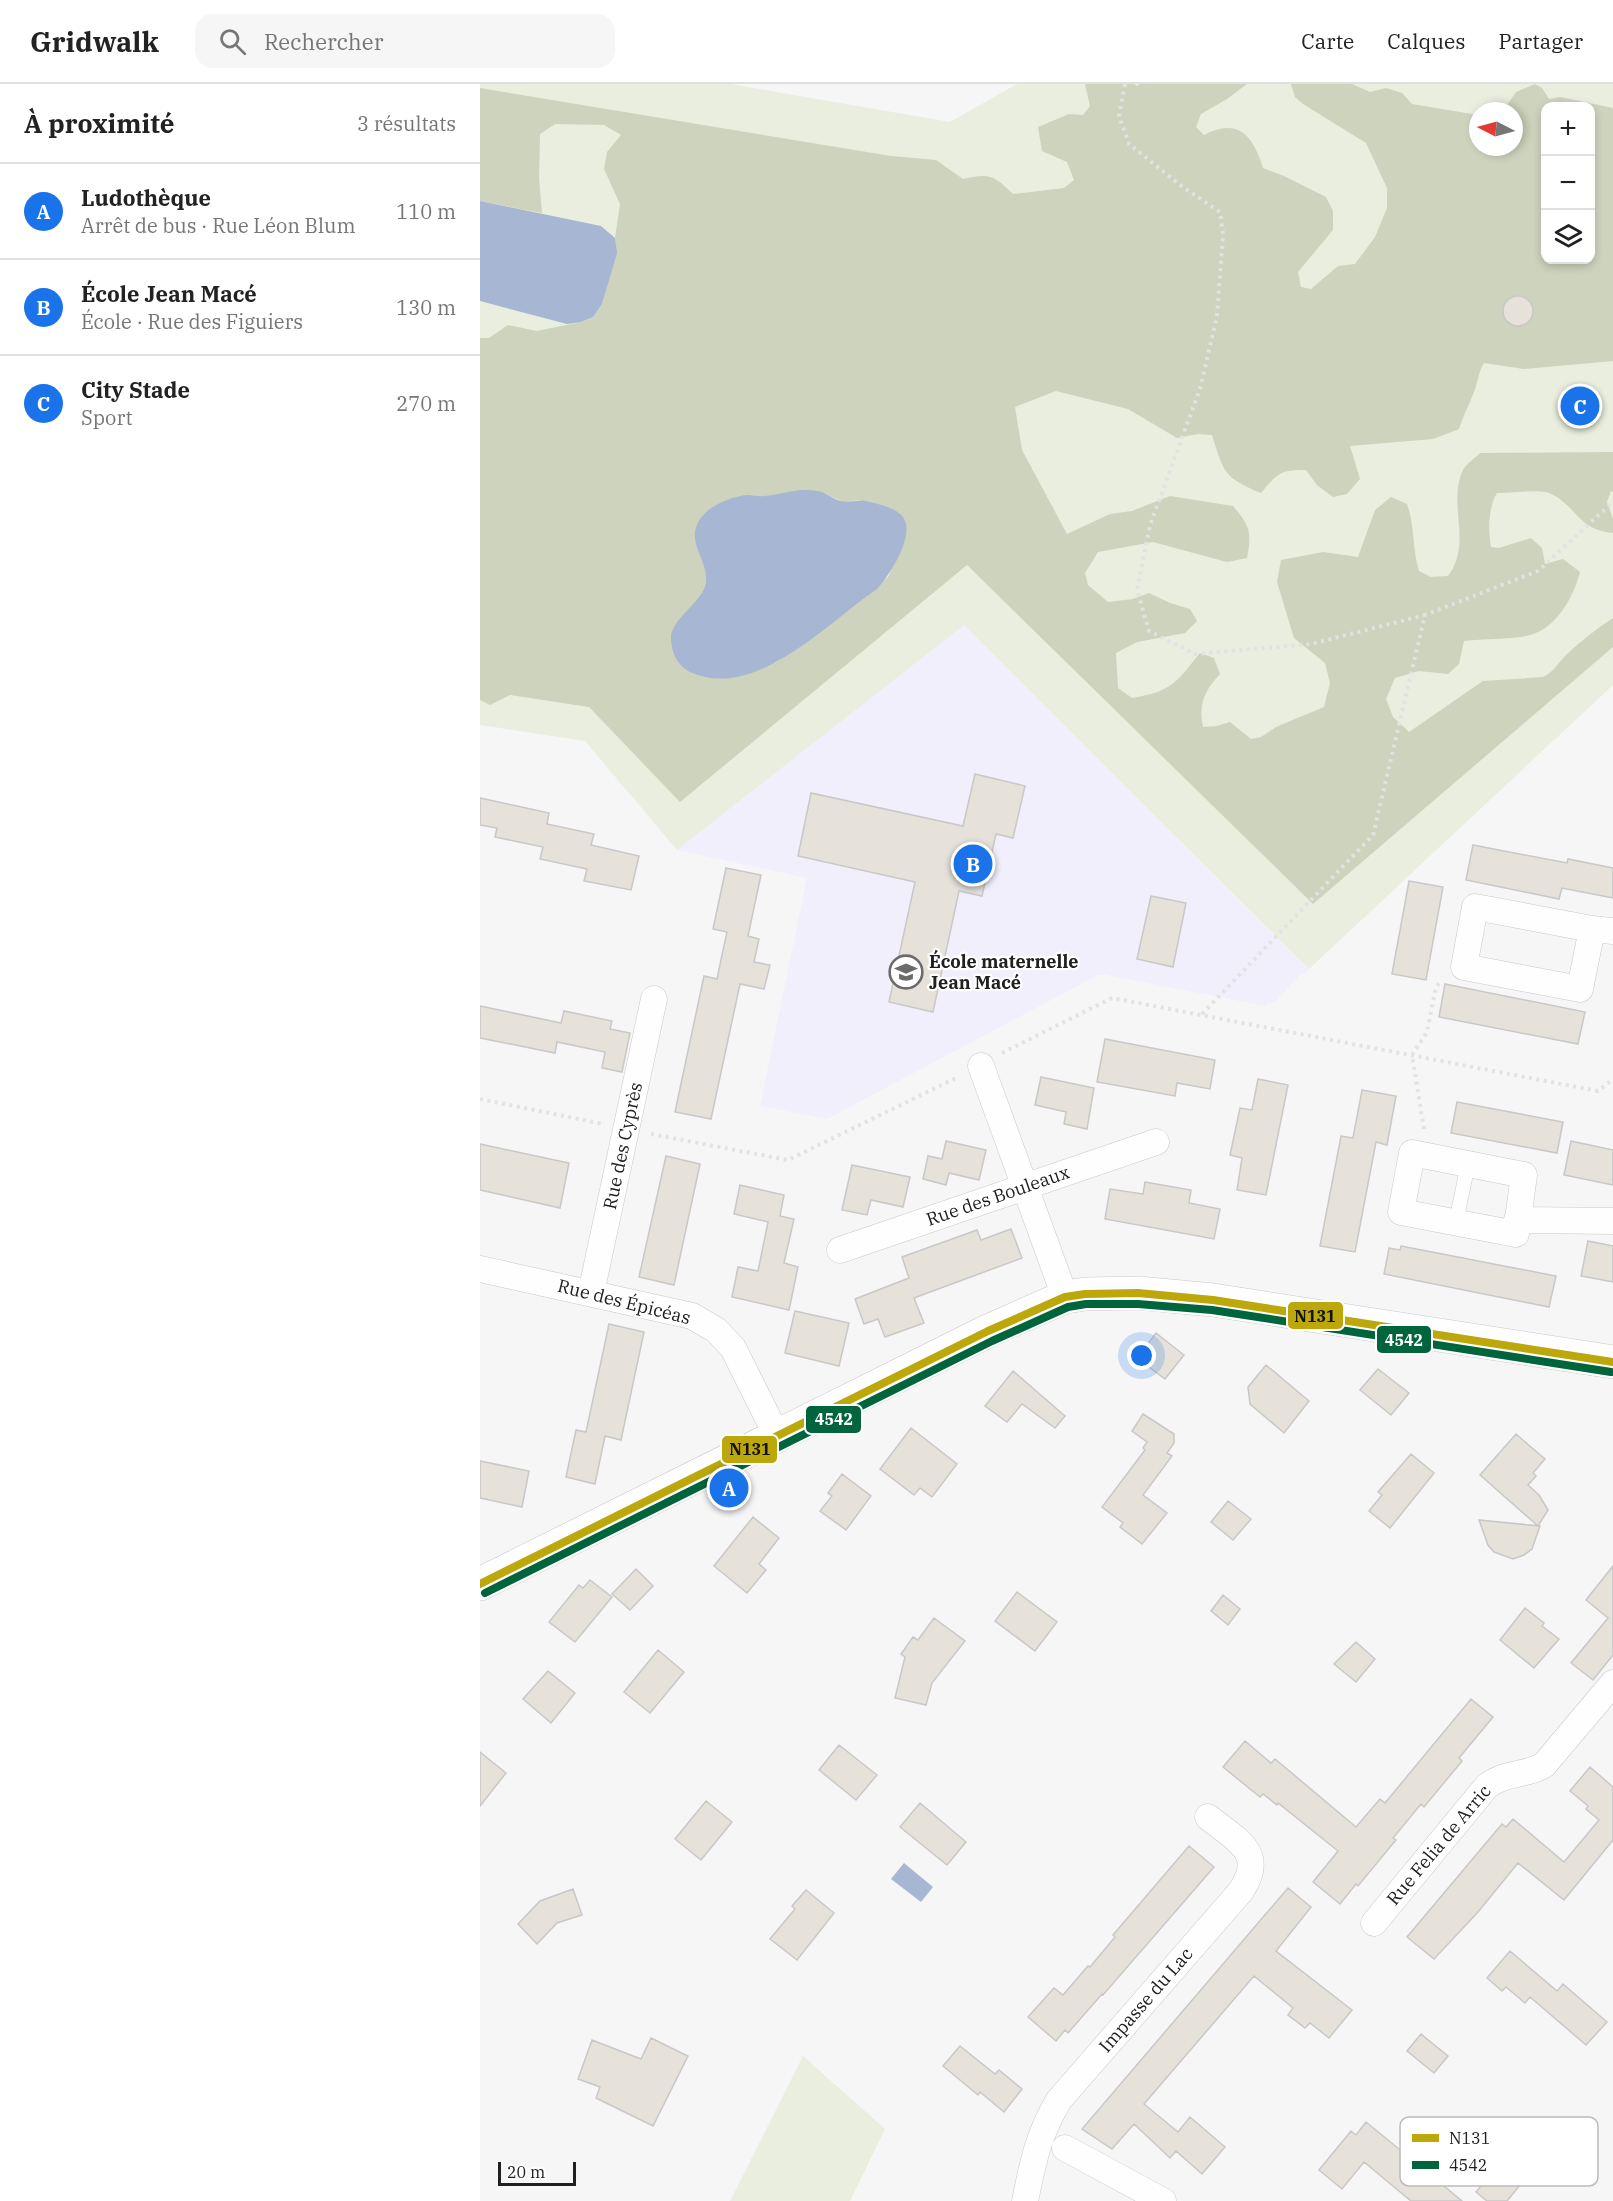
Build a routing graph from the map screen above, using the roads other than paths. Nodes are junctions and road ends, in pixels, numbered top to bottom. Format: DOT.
graph roads {
  1 [pos="1602,930"];
  2 [pos="654,999"];
  3 [pos="981,1066"];
  4 [pos="1156,1142"];
  5 [pos="1468,1164"];
  6 [pos="1026,1186"];
  7 [pos="1517,1220"];
  8 [pos="1613,1221"];
  9 [pos="1456,1222"];
  10 [pos="840,1250"];
  11 [pos="480,1269"];
  12 [pos="591,1293"];
  13 [pos="1065,1297"];
  14 [pos="1613,1362"];
  15 [pos="777,1436"];
  16 [pos="480,1584"];
  17 [pos="1613,1683"];
  18 [pos="1208,1817"];
  19 [pos="1374,1923"];
  20 [pos="1065,2148"];
  21 [pos="1024,2201"];
  22 [pos="1163,2201"];
  1 -- 1 [label="street"];
  2 -- 12 [label="street, Rue des Cyprès"];
  3 -- 6 [label="street"];
  4 -- 6 [label="street, Rue des Bouleaux"];
  5 -- 7 [label="street"];
  5 -- 9 [label="lane"];
  5 -- 9 [label="street"];
  6 -- 10 [label="street, Rue des Bouleaux"];
  6 -- 13 [label="street"];
  7 -- 8 [label="street"];
  7 -- 9 [label="street"];
  11 -- 12 [label="street, Rue des Épicéas"];
  12 -- 15 [label="street, Rue des Épicéas"];
  13 -- 14 [label="main road"];
  13 -- 15 [label="main road"];
  15 -- 16 [label="main road"];
  17 -- 19 [label="street, Rue Felia de Arric"];
  18 -- 21 [label="street, Impasse du Lac"];
  20 -- 22 [label="street"];
}
